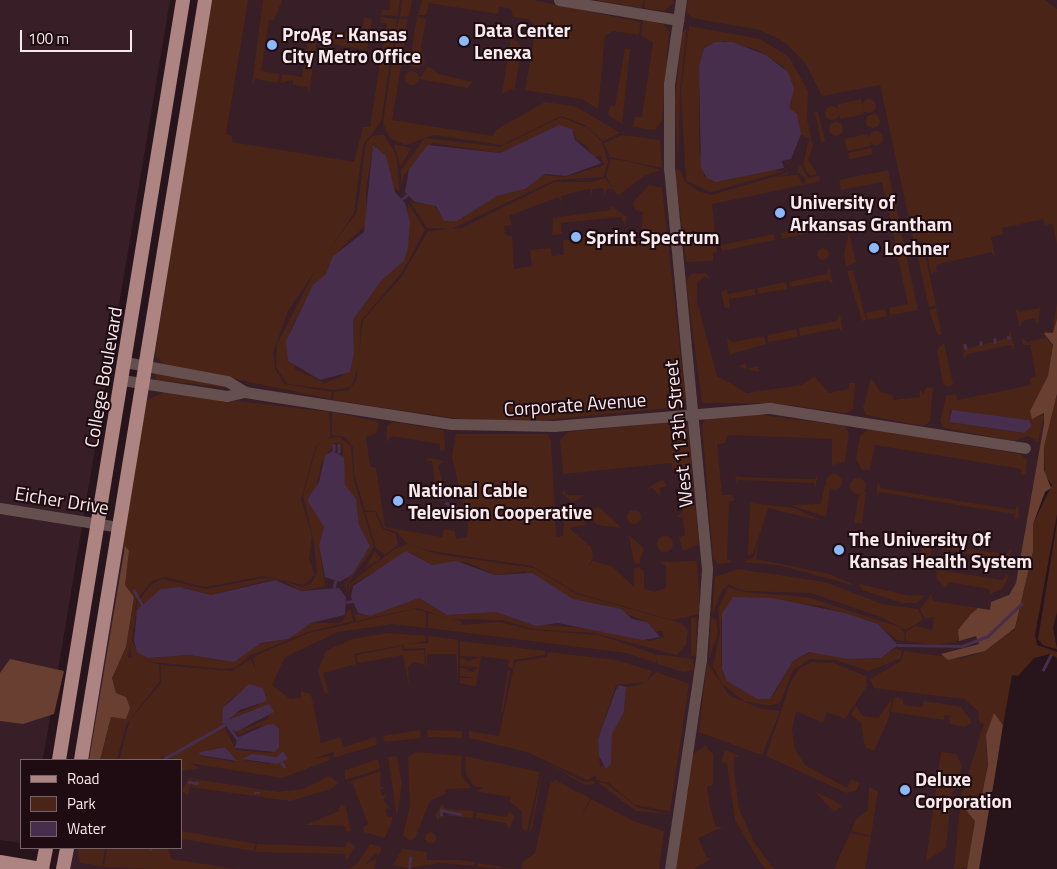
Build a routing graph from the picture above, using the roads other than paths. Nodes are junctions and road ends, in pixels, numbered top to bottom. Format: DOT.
graph roads {
  1 [pos="183,0"];
  2 [pos="205,0"];
  3 [pos="559,0"];
  4 [pos="681,0"];
  5 [pos="678,20"];
  6 [pos="125,362"];
  7 [pos="146,365"];
  8 [pos="122,380"];
  9 [pos="144,384"];
  10 [pos="246,392"];
  11 [pos="694,413"];
  12 [pos="1025,448"];
  13 [pos="0,508"];
  14 [pos="97,523"];
  15 [pos="119,527"];
  16 [pos="59,759"];
  17 [pos="81,759"];
  18 [pos="46,849"];
  19 [pos="67,849"];
  20 [pos="0,862"];
  21 [pos="668,867"];
  22 [pos="42,869"];
  23 [pos="63,869"];
  1 -- 6 [label="main road, College Boulevard"];
  2 -- 7 [label="main road"];
  3 -- 5 [label="street"];
  4 -- 5 [label="street, West 113th Street"];
  5 -- 11 [label="street, West 113th Street"];
  6 -- 7 [label="street, Corporate Avenue"];
  6 -- 8 [label="main road, College Boulevard"];
  7 -- 9 [label="main road"];
  7 -- 10 [label="street, Corporate Avenue"];
  8 -- 9 [label="street, Corporate Avenue"];
  8 -- 14 [label="main road, College Boulevard"];
  9 -- 10 [label="street, Corporate Avenue"];
  9 -- 15 [label="main road"];
  10 -- 11 [label="street, Corporate Avenue"];
  11 -- 12 [label="street, Corporate Avenue"];
  11 -- 21 [label="street, West 113th Street"];
  13 -- 14 [label="street, Eicher Drive"];
  14 -- 15 [label="street, Eicher Drive"];
  14 -- 16 [label="main road, College Boulevard"];
  15 -- 17 [label="main road"];
  18 -- 22 [label="main road"];
  19 -- 23 [label="main road"];
  20 -- 22 [label="main road"];
}
